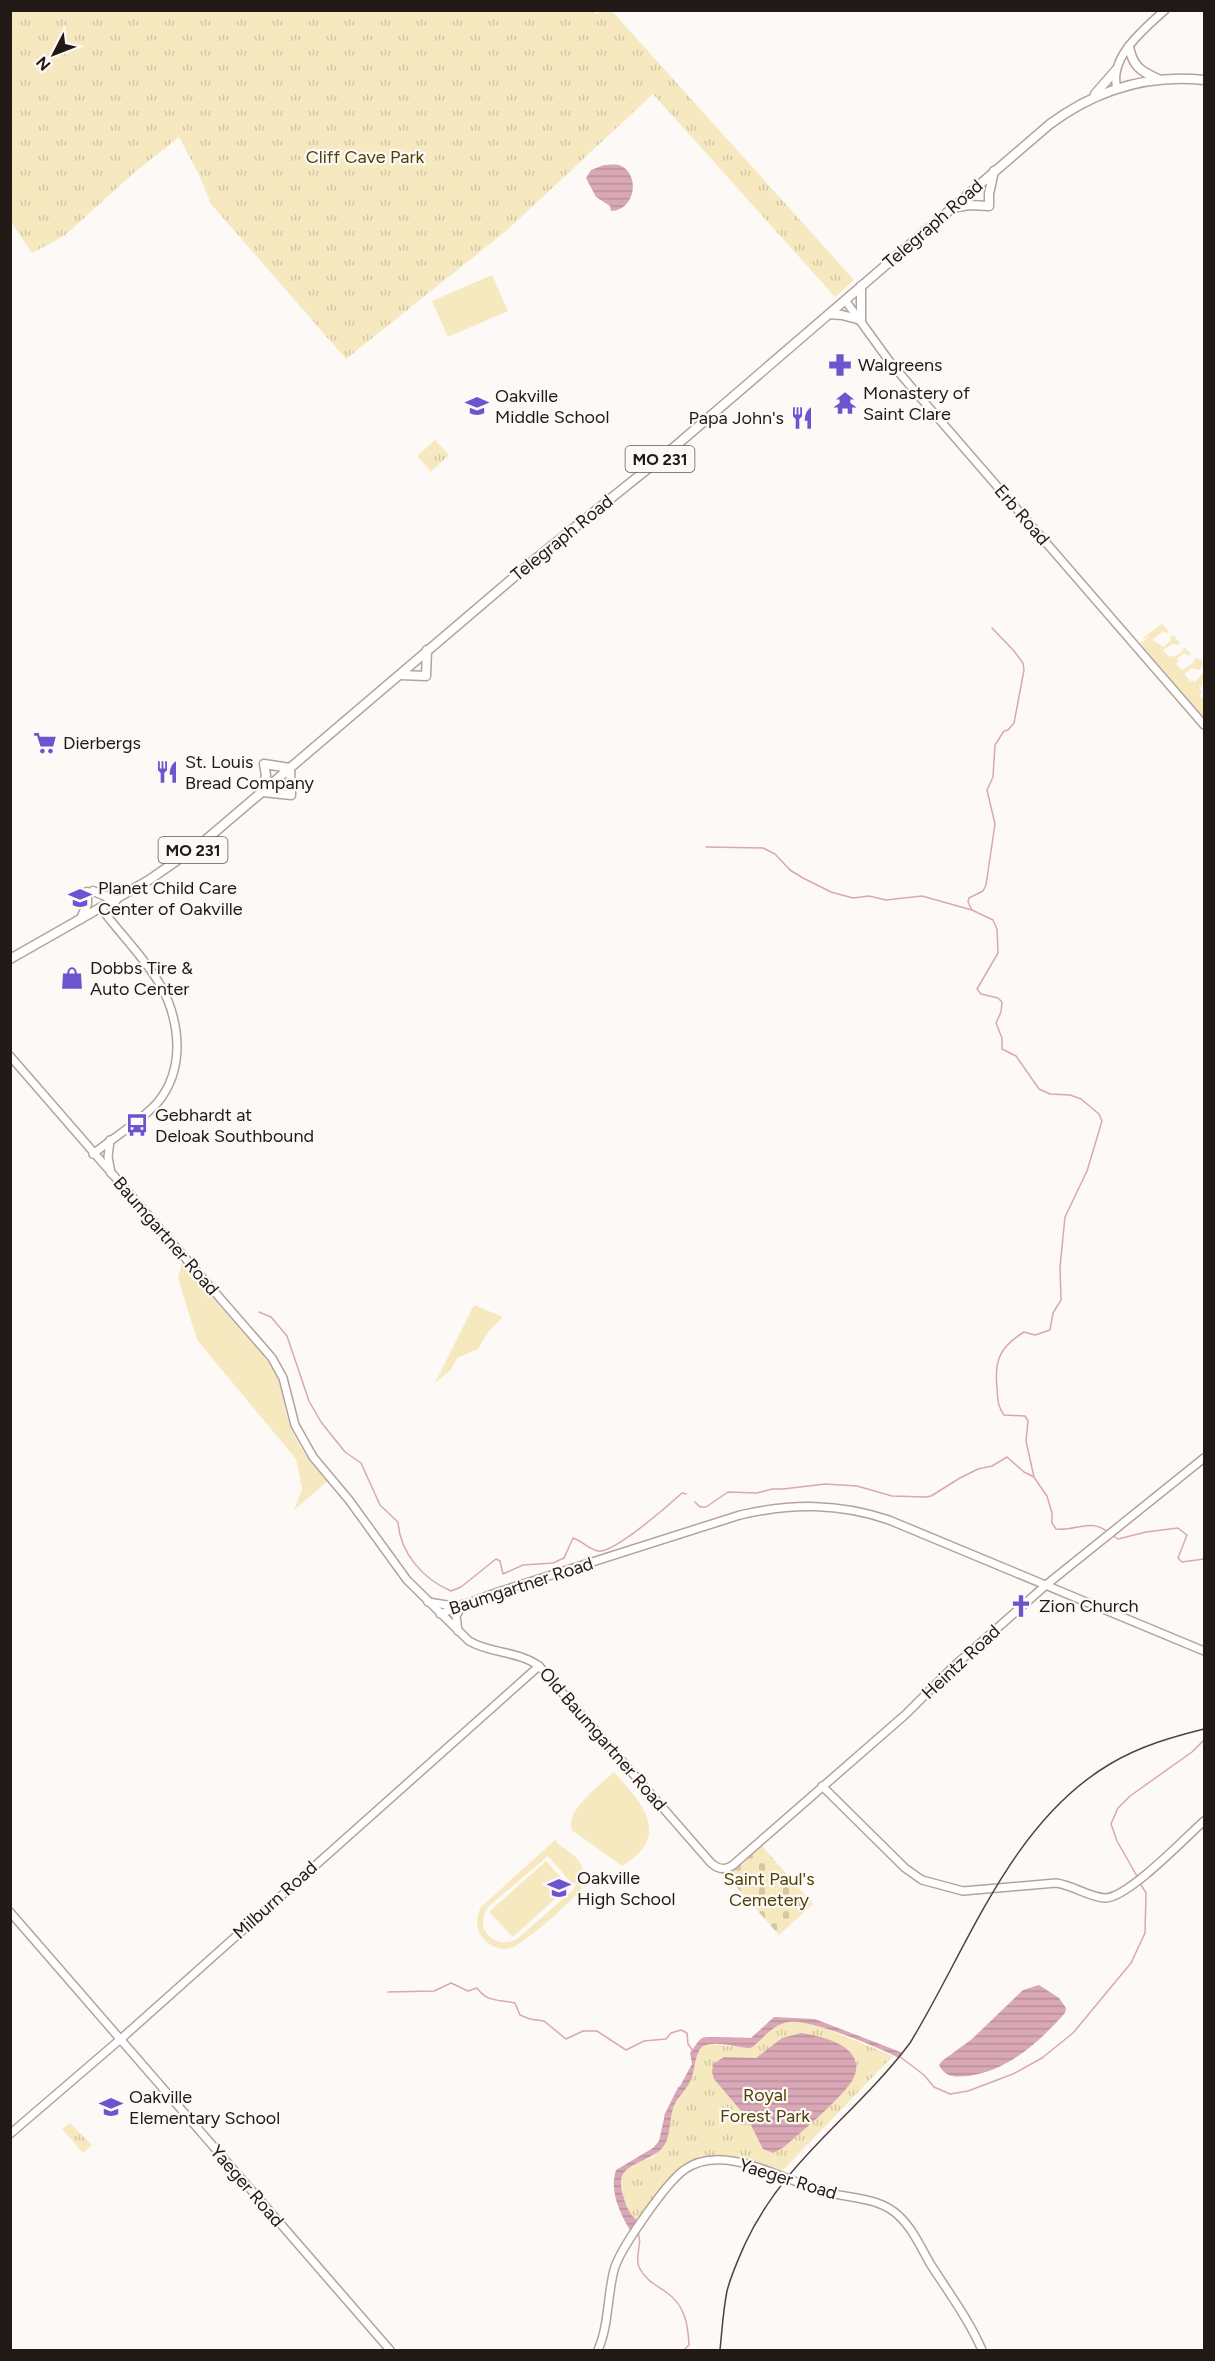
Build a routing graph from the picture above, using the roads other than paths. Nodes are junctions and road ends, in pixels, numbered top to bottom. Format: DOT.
graph roads {
  1 [pos="1165,10"];
  2 [pos="1129,47"];
  3 [pos="1116,70"];
  4 [pos="1158,79"];
  5 [pos="1204,80"];
  6 [pos="1117,88"];
  7 [pos="1093,97"];
  8 [pos="994,171"];
  9 [pos="951,208"];
  10 [pos="861,286"];
  11 [pos="845,300"];
  12 [pos="828,314"];
  13 [pos="861,320"];
  14 [pos="428,650"];
  15 [pos="399,675"];
  16 [pos="1204,725"];
  17 [pos="290,768"];
  18 [pos="263,792"];
  19 [pos="116,900"];
  20 [pos="101,908"];
  21 [pos="81,919"];
  22 [pos="10,959"];
  23 [pos="10,1056"];
  24 [pos="110,1140"];
  25 [pos="93,1154"];
  26 [pos="112,1174"];
  27 [pos="1204,1458"];
  28 [pos="1061,1573"];
  29 [pos="1046,1585"];
  30 [pos="1066,1593"];
  31 [pos="428,1602"];
  32 [pos="459,1605"];
  33 [pos="440,1614"];
  34 [pos="458,1631"];
  35 [pos="1204,1651"];
  36 [pos="540,1666"];
  37 [pos="822,1786"];
  38 [pos="1204,1821"];
  39 [pos="721,1869"];
  40 [pos="10,1912"];
  41 [pos="120,2040"];
  42 [pos="10,2134"];
  43 [pos="390,2350"];
  44 [pos="598,2350"];
  45 [pos="982,2350"];
  1 -- 2 [label="street"];
  2 -- 3 [label="street"];
  2 -- 4 [label="main road"];
  3 -- 6 [label="street"];
  3 -- 7 [label="main road"];
  4 -- 5 [label="main road, Telegraph Road / MO 231"];
  4 -- 6 [label="main road, Telegraph Road / MO 231"];
  6 -- 7 [label="main road, Telegraph Road / MO 231"];
  7 -- 8 [label="main road, Telegraph Road / MO 231"];
  8 -- 9 [label="main road, Telegraph Road / MO 231"];
  8 -- 9 [label="main road"];
  9 -- 10 [label="main road, Telegraph Road / MO 231"];
  10 -- 11 [label="main road, Telegraph Road / MO 231"];
  10 -- 13 [label="main road"];
  11 -- 12 [label="main road, Telegraph Road / MO 231"];
  11 -- 13 [label="street, Erb Road"];
  12 -- 13 [label="main road"];
  12 -- 14 [label="main road, Telegraph Road / MO 231"];
  13 -- 16 [label="street, Erb Road"];
  14 -- 15 [label="main road, Telegraph Road / MO 231"];
  14 -- 15 [label="main road"];
  15 -- 17 [label="main road, Telegraph Road / MO 231"];
  17 -- 18 [label="main road, Telegraph Road / MO 231"];
  17 -- 18 [label="main road"];
  17 -- 18 [label="main road"];
  18 -- 19 [label="main road, Telegraph Road / MO 231"];
  19 -- 20 [label="main road, Telegraph Road / MO 231"];
  19 -- 21 [label="main road"];
  20 -- 21 [label="main road, Telegraph Road / MO 231"];
  20 -- 24 [label="street"];
  21 -- 22 [label="main road, Telegraph Road / MO 231"];
  23 -- 25 [label="street, Baumgartner Road"];
  24 -- 25 [label="street"];
  24 -- 26 [label="street"];
  25 -- 26 [label="street, Baumgartner Road"];
  26 -- 31 [label="street, Baumgartner Road"];
  27 -- 28 [label="street, Heintz Road"];
  28 -- 29 [label="street, Heintz Road"];
  28 -- 30 [label="street"];
  29 -- 30 [label="street, Baumgartner Road"];
  29 -- 32 [label="street, Baumgartner Road"];
  29 -- 37 [label="street, Heintz Road"];
  30 -- 35 [label="street, Baumgartner Road"];
  31 -- 32 [label="street"];
  31 -- 33 [label="street, Baumgartner Road"];
  32 -- 33 [label="street, Baumgartner Road"];
  32 -- 34 [label="street"];
  33 -- 34 [label="street, Old Baumgartner Road"];
  34 -- 36 [label="street, Old Baumgartner Road"];
  36 -- 39 [label="street, Old Baumgartner Road"];
  36 -- 41 [label="street, Milburn Road"];
  37 -- 38 [label="street"];
  37 -- 39 [label="street, Heintz Road"];
  40 -- 41 [label="street, Yaeger Road"];
  41 -- 42 [label="street, Milburn Road"];
  41 -- 43 [label="street, Yaeger Road"];
  44 -- 45 [label="street, Yaeger Road"];
}
